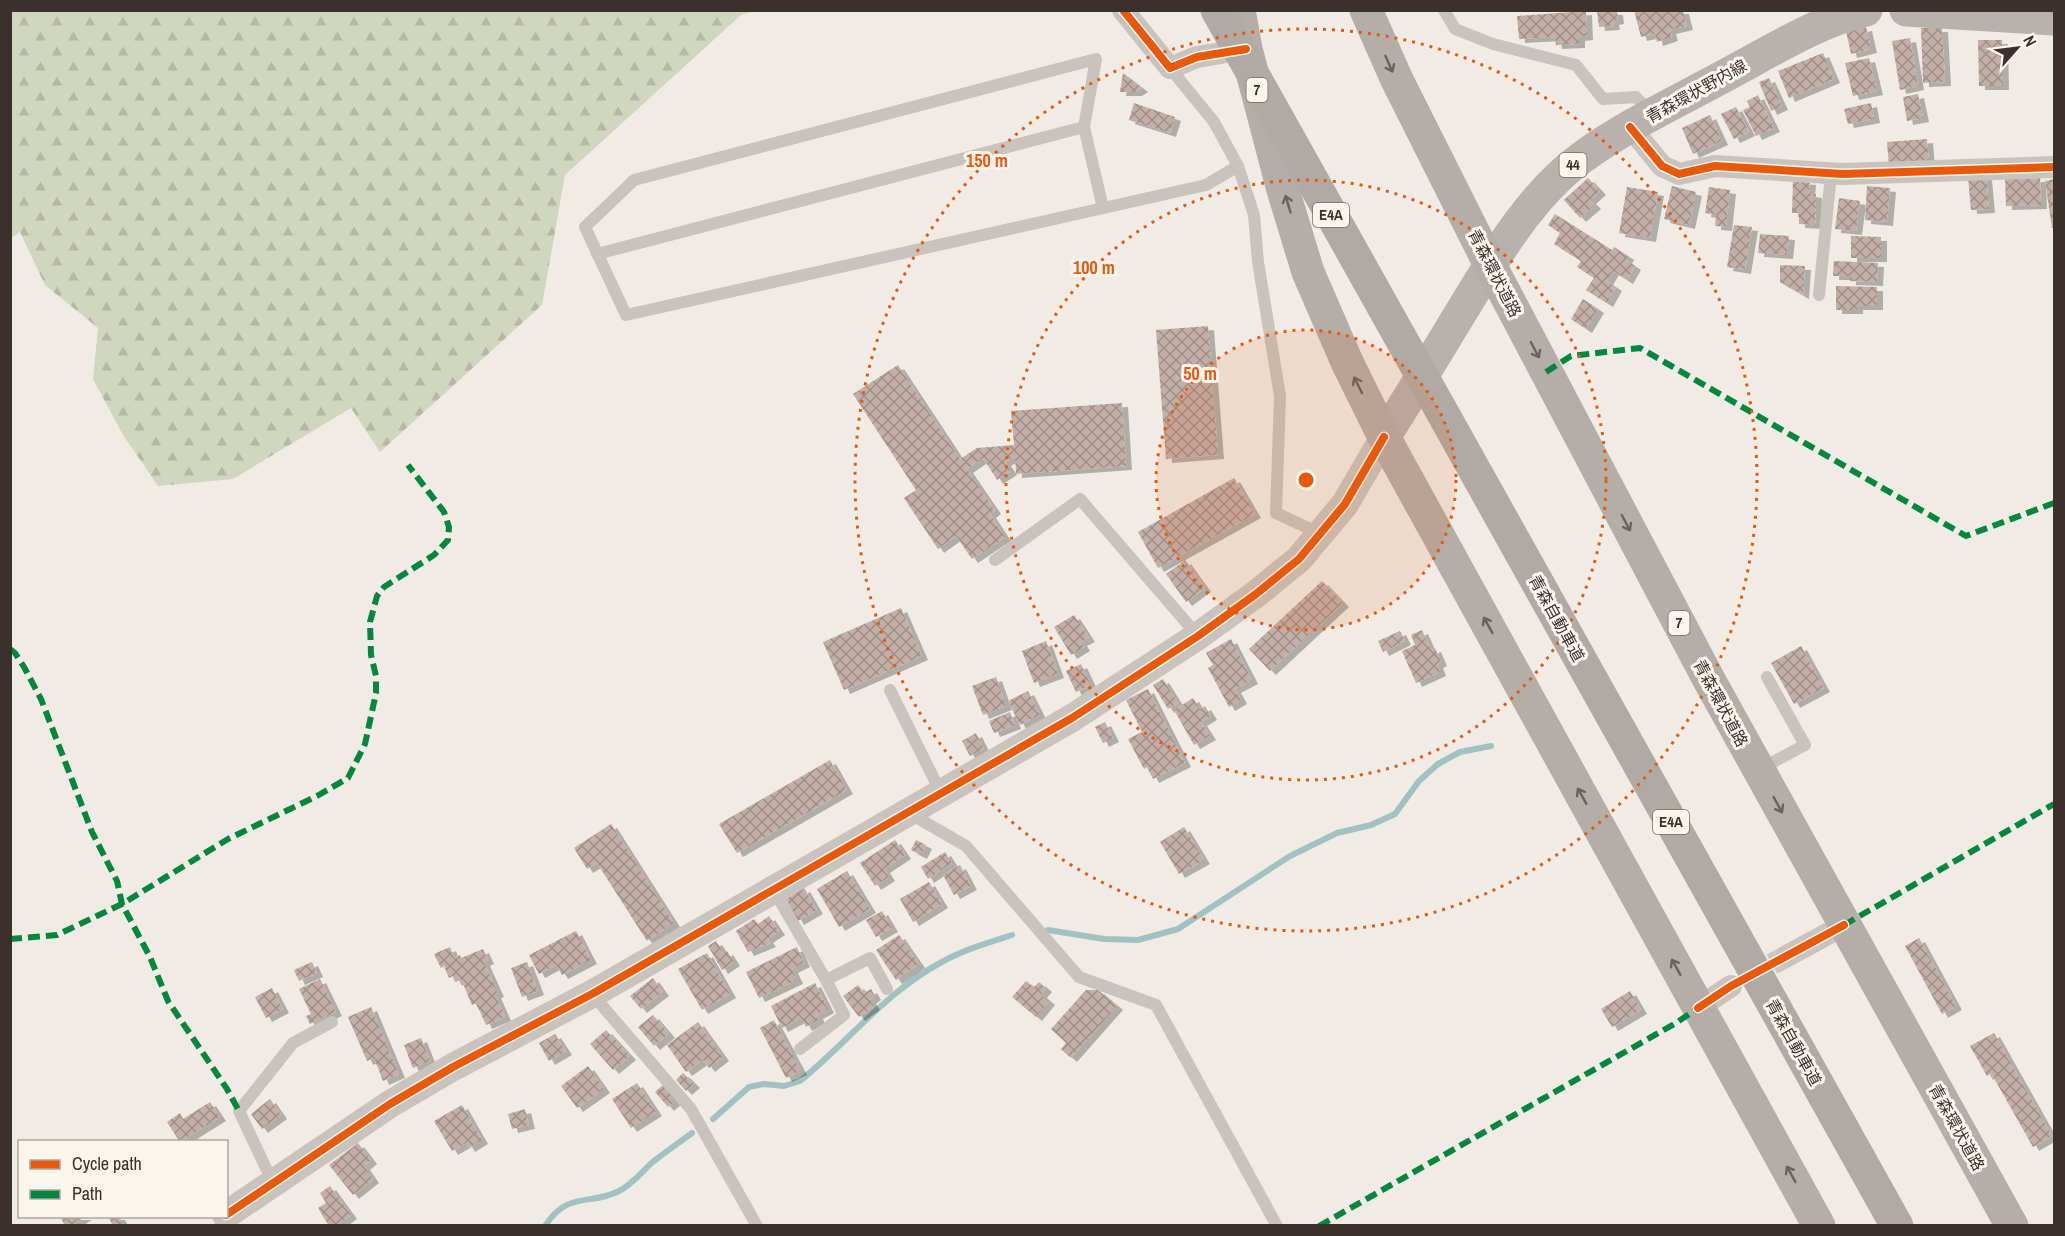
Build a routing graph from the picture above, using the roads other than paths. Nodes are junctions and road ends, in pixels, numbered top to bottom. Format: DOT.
graph roads {
  1 [pos="1123,10"];
  2 [pos="1217,10"];
  3 [pos="1239,10"];
  4 [pos="1366,10"];
  5 [pos="1444,10"];
  6 [pos="1866,10"];
  7 [pos="1906,10"];
  8 [pos="2055,19"];
  9 [pos="1246,49"];
  10 [pos="1170,68"];
  11 [pos="1642,121"];
  12 [pos="1084,127"];
  13 [pos="1239,166"];
  14 [pos="2055,167"];
  15 [pos="1831,174"];
  16 [pos="1103,208"];
  17 [pos="597,254"];
  18 [pos="1490,265"];
  19 [pos="1819,295"];
  20 [pos="1384,437"];
  21 [pos="1321,534"];
  22 [pos="994,560"];
  23 [pos="1198,636"];
  24 [pos="1767,677"];
  25 [pos="890,690"];
  26 [pos="1758,771"];
  27 [pos="941,793"];
  28 [pos="908,812"];
  29 [pos="773,889"];
  30 [pos="1844,924"];
  31 [pos="1787,956"];
  32 [pos="826,980"];
  33 [pos="1731,986"];
  34 [pos="887,989"];
  35 [pos="591,994"];
  36 [pos="1698,1008"];
  37 [pos="332,1022"];
  38 [pos="800,1049"];
  39 [pos="273,1183"];
  40 [pos="228,1214"];
  41 [pos="757,1226"];
  42 [pos="1277,1226"];
  43 [pos="1819,1226"];
  44 [pos="1897,1226"];
  45 [pos="2012,1226"];
  1 -- 10 [label="street"];
  2 -- 44 [label="highway, 青森自動車道 / E4A, bridge"];
  3 -- 9 [label="highway, 7"];
  4 -- 18 [label="highway, 青森環状道路 / 7, one-way"];
  5 -- 11 [label="lane"];
  6 -- 11 [label="main road, 青森環状野内線 / 44"];
  7 -- 8 [label="main road"];
  9 -- 10 [label="street"];
  20 -- 9 [label="highway, 7, one-way"];
  10 -- 13 [label="lane"];
  11 -- 15 [label="street"];
  11 -- 18 [label="main road, 青森環状野内線 / 44"];
  12 -- 16 [label="lane"];
  12 -- 17 [label="lane"];
  12 -- 17 [label="lane"];
  13 -- 16 [label="lane"];
  13 -- 21 [label="lane"];
  14 -- 15 [label="street"];
  15 -- 19 [label="lane"];
  16 -- 17 [label="lane"];
  18 -- 20 [label="main road, 青森環状野内線 / 44"];
  18 -- 26 [label="highway, 青森環状道路 / 7, one-way"];
  20 -- 21 [label="street"];
  36 -- 20 [label="highway, 7, one-way"];
  21 -- 23 [label="street"];
  22 -- 23 [label="lane"];
  23 -- 27 [label="street"];
  24 -- 26 [label="lane"];
  25 -- 27 [label="lane"];
  26 -- 30 [label="highway, 青森環状道路 / 7, one-way"];
  27 -- 28 [label="street"];
  28 -- 29 [label="street"];
  28 -- 42 [label="lane"];
  29 -- 32 [label="lane"];
  29 -- 35 [label="street"];
  30 -- 31 [label="street"];
  30 -- 45 [label="highway, 青森環状道路 / 7"];
  32 -- 34 [label="lane"];
  32 -- 38 [label="lane"];
  33 -- 36 [label="street"];
  35 -- 39 [label="street"];
  35 -- 41 [label="lane"];
  43 -- 36 [label="highway, 7, one-way"];
  37 -- 39 [label="lane"];
  39 -- 40 [label="street"];
}
